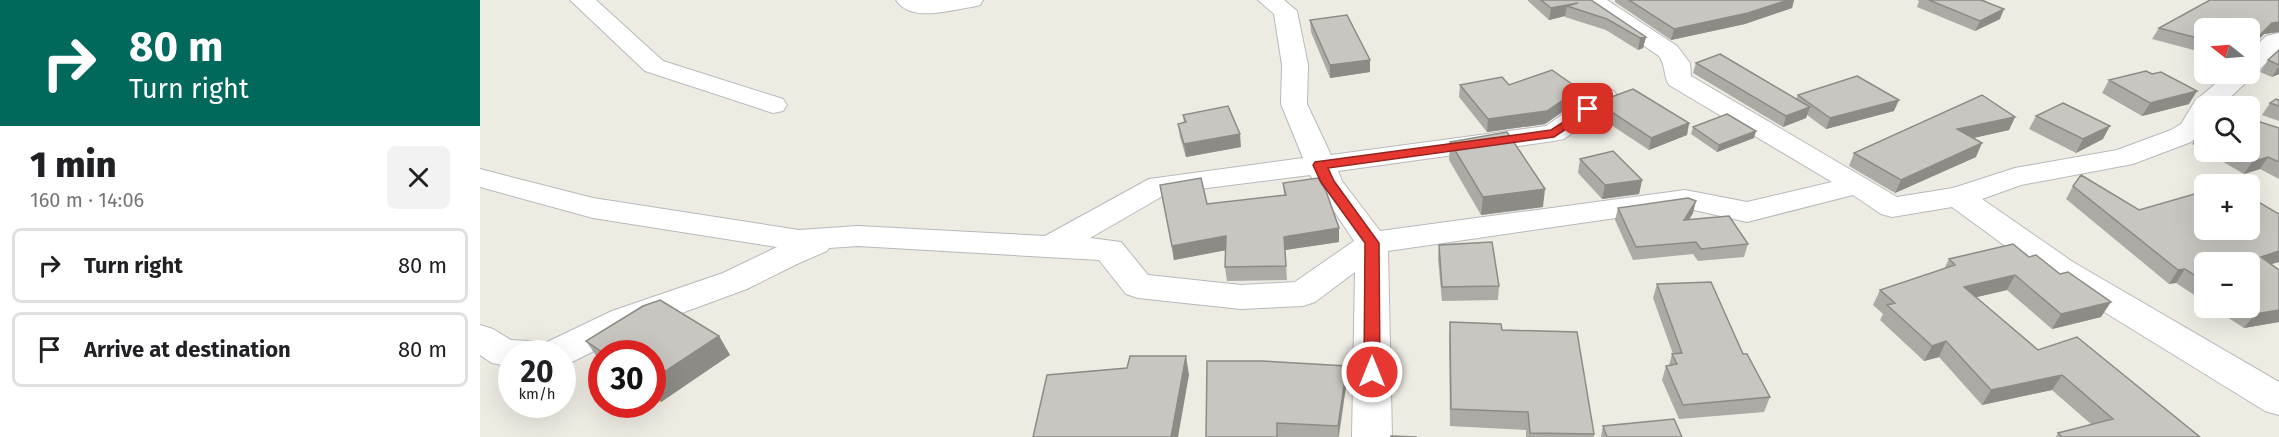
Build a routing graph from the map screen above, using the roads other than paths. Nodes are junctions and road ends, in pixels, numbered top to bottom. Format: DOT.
graph roads {
  1 [pos="581,0"];
  2 [pos="907,0"];
  3 [pos="972,0"];
  4 [pos="1269,0"];
  5 [pos="1592,0"];
  6 [pos="2279,40"];
  7 [pos="2260,56"];
  8 [pos="2232,84"];
  9 [pos="2221,96"];
  10 [pos="1605,97"];
  11 [pos="773,105"];
  12 [pos="2194,127"];
  13 [pos="1320,165"];
  14 [pos="480,178"];
  15 [pos="1858,185"];
  16 [pos="1958,197"];
  17 [pos="831,238"];
  18 [pos="1372,243"];
  19 [pos="1052,246"];
  20 [pos="480,338"];
  21 [pos="576,344"];
  22 [pos="498,349"];
  23 [pos="2279,400"];
  24 [pos="1372,437"];
  1 -- 11 [label="street"];
  2 -- 3 [label="street"];
  4 -- 13 [label="street"];
  5 -- 15 [label="street"];
  6 -- 7 [label="street"];
  8 -- 9 [label="street"];
  10 -- 13 [label="street"];
  12 -- 16 [label="street"];
  13 -- 18 [label="street"];
  13 -- 19 [label="street"];
  14 -- 17 [label="street"];
  15 -- 16 [label="street"];
  15 -- 18 [label="street"];
  16 -- 23 [label="street"];
  17 -- 19 [label="street"];
  17 -- 21 [label="street"];
  18 -- 19 [label="street"];
  18 -- 24 [label="street"];
  20 -- 22 [label="street"];
}
